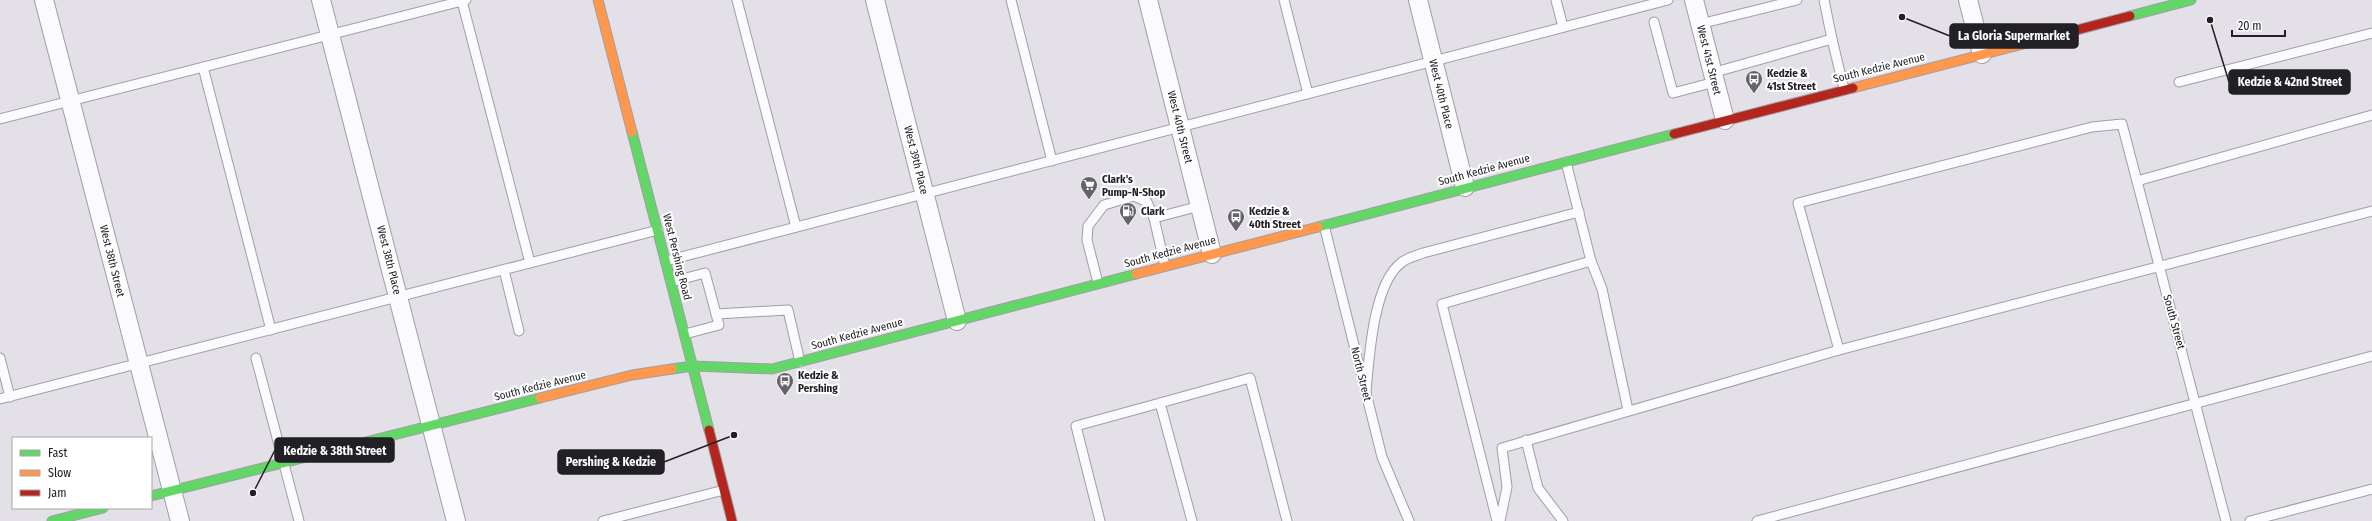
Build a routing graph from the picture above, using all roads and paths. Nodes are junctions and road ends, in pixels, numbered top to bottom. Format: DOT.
graph roads {
  1 [pos="44,0"];
  2 [pos="321,0"];
  3 [pos="598,0"];
  4 [pos="737,0"];
  5 [pos="874,0"];
  6 [pos="1011,0"];
  7 [pos="1148,0"];
  8 [pos="1284,0"];
  9 [pos="1418,0"];
  10 [pos="1556,0"];
  11 [pos="1668,0"];
  12 [pos="1694,0"];
  13 [pos="1797,0"];
  14 [pos="1824,0"];
  15 [pos="1968,0"];
  16 [pos="2191,0"];
  17 [pos="464,1"];
  18 [pos="1654,22"];
  19 [pos="1700,24"];
  20 [pos="1563,27"];
  21 [pos="2372,33"];
  22 [pos="330,35"];
  23 [pos="1832,39"];
  24 [pos="1982,54"];
  25 [pos="1433,61"];
  26 [pos="203,67"];
  27 [pos="1714,77"];
  28 [pos="2179,82"];
  29 [pos="1844,89"];
  30 [pos="1308,94"];
  31 [pos="70,101"];
  32 [pos="2372,115"];
  33 [pos="0,119"];
  34 [pos="1724,120"];
  35 [pos="1180,127"];
  36 [pos="1052,160"];
  37 [pos="1566,161"];
  38 [pos="2137,181"];
  39 [pos="1465,187"];
  40 [pos="924,194"];
  41 [pos="1200,206"];
  42 [pos="2372,211"];
  43 [pos="1579,212"];
  44 [pos="1154,218"];
  45 [pos="1324,224"];
  46 [pos="796,227"];
  47 [pos="658,230"];
  48 [pos="1212,254"];
  49 [pos="666,261"];
  50 [pos="1591,261"];
  51 [pos="530,263"];
  52 [pos="1165,266"];
  53 [pos="2160,267"];
  54 [pos="504,270"];
  55 [pos="671,282"];
  56 [pos="1098,284"];
  57 [pos="398,297"];
  58 [pos="716,314"];
  59 [pos="957,321"];
  60 [pos="270,330"];
  61 [pos="519,331"];
  62 [pos="685,334"];
  63 [pos="1839,350"];
  64 [pos="2372,356"];
  65 [pos="0,358"];
  66 [pos="256,358"];
  67 [pos="800,362"];
  68 [pos="138,364"];
  69 [pos="693,366"];
  70 [pos="1366,392"];
  71 [pos="10,397"];
  72 [pos="0,399"];
  73 [pos="1160,403"];
  74 [pos="2195,403"];
  75 [pos="1628,410"];
  76 [pos="432,426"];
  77 [pos="1526,440"];
  78 [pos="283,463"];
  79 [pos="2372,489"];
  80 [pos="172,490"];
  81 [pos="724,490"];
  82 [pos="152,496"];
  83 [pos="99,509"];
  84 [pos="52,521"];
  85 [pos="180,521"];
  86 [pos="299,521"];
  87 [pos="456,521"];
  88 [pos="603,521"];
  89 [pos="732,521"];
  90 [pos="1100,521"];
  91 [pos="1192,521"];
  92 [pos="1287,521"];
  93 [pos="1409,521"];
  94 [pos="1499,521"];
  95 [pos="1563,521"];
  96 [pos="1757,521"];
  97 [pos="2226,521"];
  98 [pos="2250,521"];
  1 -- 31 [label="street, West 38th Street"];
  2 -- 22 [label="street, West 38th Place"];
  3 -- 47 [label="main road, West Pershing Road"];
  4 -- 46 [label="lane"];
  5 -- 40 [label="street, West 39th Place"];
  6 -- 36 [label="lane"];
  7 -- 35 [label="street, West 40th Street"];
  8 -- 30 [label="lane"];
  9 -- 25 [label="street, West 40th Place"];
  10 -- 20 [label="lane"];
  11 -- 20 [label="lane"];
  12 -- 19 [label="street, West 41st Street"];
  13 -- 19 [label="lane"];
  14 -- 23 [label="lane"];
  15 -- 24 [label="street"];
  16 -- 24 [label="main road, South Kedzie Avenue"];
  17 -- 22 [label="lane"];
  17 -- 51 [label="lane"];
  18 -- 27 [label="lane"];
  19 -- 27 [label="street, West 41st Street"];
  20 -- 25 [label="lane"];
  21 -- 28 [label="lane"];
  22 -- 26 [label="lane"];
  22 -- 57 [label="street, West 38th Place"];
  23 -- 27 [label="lane"];
  23 -- 29 [label="lane"];
  24 -- 29 [label="main road, South Kedzie Avenue"];
  25 -- 30 [label="lane"];
  25 -- 39 [label="street, West 40th Place"];
  26 -- 31 [label="lane"];
  26 -- 60 [label="lane"];
  27 -- 34 [label="street, West 41st Street"];
  29 -- 34 [label="main road, South Kedzie Avenue"];
  30 -- 35 [label="lane"];
  31 -- 33 [label="lane"];
  31 -- 68 [label="street, West 38th Street"];
  32 -- 38 [label="lane"];
  34 -- 37 [label="main road, South Kedzie Avenue"];
  35 -- 36 [label="lane"];
  35 -- 41 [label="street, West 40th Street"];
  36 -- 40 [label="lane"];
  37 -- 39 [label="main road, South Kedzie Avenue"];
  37 -- 43 [label="lane"];
  38 -- 53 [label="lane, South Street"];
  38 -- 63 [label="lane, South Street"];
  39 -- 45 [label="main road, South Kedzie Avenue"];
  40 -- 46 [label="lane"];
  40 -- 59 [label="street, West 39th Place"];
  41 -- 44 [label="lane"];
  41 -- 48 [label="street, West 40th Street"];
  42 -- 53 [label="lane"];
  43 -- 50 [label="lane"];
  43 -- 70 [label="lane"];
  44 -- 52 [label="lane"];
  44 -- 56 [label="lane"];
  45 -- 48 [label="main road, South Kedzie Avenue"];
  45 -- 70 [label="lane, North Street"];
  46 -- 49 [label="lane"];
  47 -- 49 [label="main road, West Pershing Road"];
  47 -- 51 [label="lane"];
  48 -- 52 [label="main road, South Kedzie Avenue"];
  49 -- 55 [label="main road, West Pershing Road"];
  50 -- 75 [label="lane"];
  50 -- 94 [label="lane"];
  51 -- 54 [label="lane"];
  52 -- 56 [label="main road, South Kedzie Avenue"];
  53 -- 63 [label="lane"];
  53 -- 74 [label="lane, South Street"];
  54 -- 57 [label="lane"];
  54 -- 61 [label="lane"];
  55 -- 58 [label="lane"];
  55 -- 62 [label="main road, West Pershing Road"];
  56 -- 59 [label="main road, South Kedzie Avenue"];
  57 -- 60 [label="lane"];
  57 -- 76 [label="street, West 38th Place"];
  58 -- 62 [label="lane"];
  58 -- 67 [label="lane"];
  59 -- 67 [label="main road, South Kedzie Avenue"];
  60 -- 68 [label="lane"];
  62 -- 69 [label="main road, West Pershing Road"];
  63 -- 75 [label="lane"];
  64 -- 74 [label="lane"];
  65 -- 71 [label="lane"];
  66 -- 78 [label="lane"];
  67 -- 69 [label="main road, South Kedzie Avenue"];
  68 -- 71 [label="lane"];
  68 -- 80 [label="street, West 38th Street"];
  69 -- 76 [label="main road, South Kedzie Avenue"];
  69 -- 81 [label="main road, West Pershing Road"];
  70 -- 93 [label="lane, North Street"];
  71 -- 72 [label="lane"];
  73 -- 90 [label="lane"];
  73 -- 91 [label="lane"];
  73 -- 92 [label="lane"];
  74 -- 96 [label="lane"];
  74 -- 97 [label="lane, South Street"];
  75 -- 77 [label="lane"];
  76 -- 78 [label="main road, South Kedzie Avenue"];
  76 -- 87 [label="street, West 38th Place"];
  77 -- 94 [label="lane"];
  77 -- 95 [label="lane"];
  78 -- 80 [label="main road, South Kedzie Avenue"];
  78 -- 86 [label="lane"];
  79 -- 98 [label="lane"];
  80 -- 82 [label="main road, South Kedzie Avenue"];
  80 -- 85 [label="street, West 38th Street"];
  81 -- 88 [label="lane"];
  81 -- 89 [label="main road, West Pershing Road"];
  83 -- 84 [label="main road"];
}
